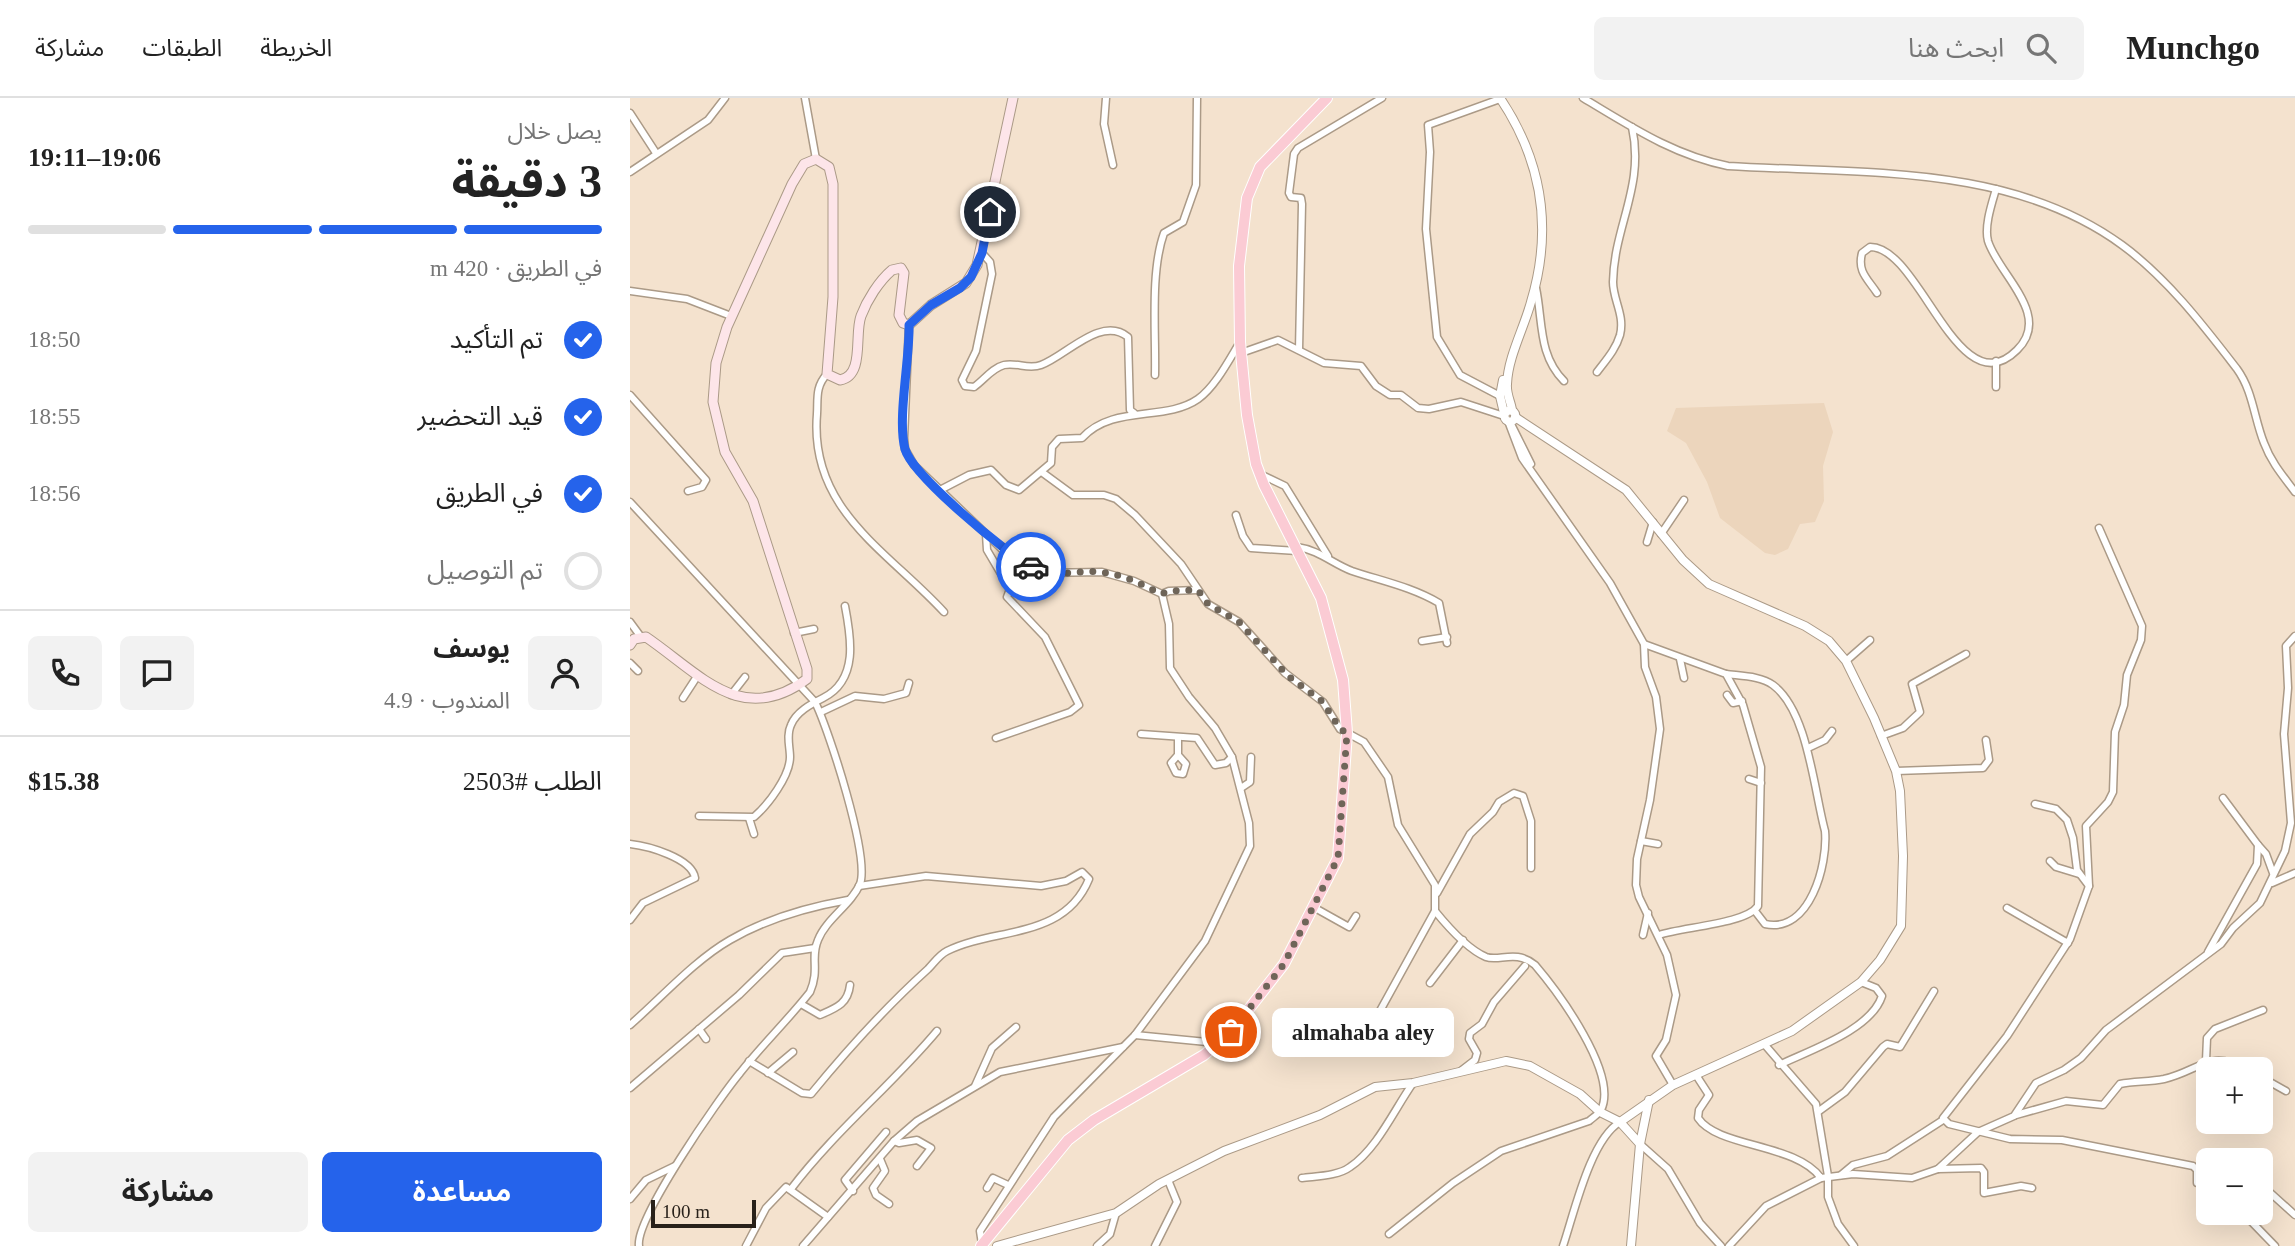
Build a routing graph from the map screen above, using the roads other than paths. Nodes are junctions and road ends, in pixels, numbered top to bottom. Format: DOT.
graph roads {
  1 [pos="725,98"];
  2 [pos="805,98"];
  3 [pos="1013,98"];
  4 [pos="1106,98"];
  5 [pos="1197,98"];
  6 [pos="1327,98"];
  7 [pos="1382,98"];
  8 [pos="1502,98"];
  9 [pos="1583,98"];
  10 [pos="630,113"];
  11 [pos="1632,127"];
  12 [pos="656,153"];
  13 [pos="816,159"];
  14 [pos="1112,165"];
  15 [pos="631,169"];
  16 [pos="1996,188"];
  17 [pos="982,253"];
  18 [pos="1535,287"];
  19 [pos="630,291"];
  20 [pos="1877,293"];
  21 [pos="731,316"];
  22 [pos="909,325"];
  23 [pos="1241,347"];
  24 [pos="1516,348"];
  25 [pos="1300,350"];
  26 [pos="1996,361"];
  27 [pos="1597,372"];
  28 [pos="827,374"];
  29 [pos="1155,375"];
  30 [pos="1564,381"];
  31 [pos="1996,387"];
  32 [pos="630,395"];
  33 [pos="1500,396"];
  34 [pos="1134,413"];
  35 [pos="1509,417"];
  36 [pos="1043,473"];
  37 [pos="1260,474"];
  38 [pos="940,490"];
  39 [pos="688,491"];
  40 [pos="2295,492"];
  41 [pos="1684,500"];
  42 [pos="630,502"];
  43 [pos="1236,515"];
  44 [pos="1653,522"];
  45 [pos="2099,528"];
  46 [pos="986,534"];
  47 [pos="1661,534"];
  48 [pos="1647,542"];
  49 [pos="1298,549"];
  50 [pos="1329,557"];
  51 [pos="1198,590"];
  52 [pos="1161,594"];
  53 [pos="845,606"];
  54 [pos="944,612"];
  55 [pos="630,622"];
  56 [pos="814,629"];
  57 [pos="794,632"];
  58 [pos="2295,636"];
  59 [pos="641,637"];
  60 [pos="1870,640"];
  61 [pos="1422,641"];
  62 [pos="1644,644"];
  63 [pos="630,645"];
  64 [pos="1966,654"];
  65 [pos="1681,659"];
  66 [pos="1846,662"];
  67 [pos="630,663"];
  68 [pos="638,671"];
  69 [pos="1727,674"];
  70 [pos="698,675"];
  71 [pos="745,677"];
  72 [pos="1684,678"];
  73 [pos="909,682"];
  74 [pos="797,685"];
  75 [pos="731,695"];
  76 [pos="1727,695"];
  77 [pos="683,698"];
  78 [pos="1742,701"];
  79 [pos="815,702"];
  80 [pos="821,712"];
  81 [pos="1832,731"];
  82 [pos="1347,733"];
  83 [pos="1141,734"];
  84 [pos="1881,736"];
  85 [pos="996,738"];
  86 [pos="1178,738"];
  87 [pos="1986,740"];
  88 [pos="1808,748"];
  89 [pos="1178,755"];
  90 [pos="1232,757"];
  91 [pos="1251,757"];
  92 [pos="1896,771"];
  93 [pos="1749,779"];
  94 [pos="1761,783"];
  95 [pos="1241,788"];
  96 [pos="2223,797"];
  97 [pos="2035,804"];
  98 [pos="759,813"];
  99 [pos="699,816"];
  100 [pos="749,818"];
  101 [pos="763,821"];
  102 [pos="754,834"];
  103 [pos="1641,841"];
  104 [pos="630,844"];
  105 [pos="1658,844"];
  106 [pos="2258,845"];
  107 [pos="2050,861"];
  108 [pos="1531,868"];
  109 [pos="2273,873"];
  110 [pos="2295,873"];
  111 [pos="2079,874"];
  112 [pos="2272,883"];
  113 [pos="859,886"];
  114 [pos="2089,887"];
  115 [pos="1437,893"];
  116 [pos="848,900"];
  117 [pos="1315,908"];
  118 [pos="2007,908"];
  119 [pos="1435,911"];
  120 [pos="1755,911"];
  121 [pos="1648,913"];
  122 [pos="1356,916"];
  123 [pos="630,920"];
  124 [pos="1643,935"];
  125 [pos="1659,935"];
  126 [pos="1463,940"];
  127 [pos="2068,943"];
  128 [pos="815,948"];
  129 [pos="2203,959"];
  130 [pos="1525,966"];
  131 [pos="1861,982"];
  132 [pos="1430,983"];
  133 [pos="850,985"];
  134 [pos="1934,991"];
  135 [pos="801,1004"];
  136 [pos="2263,1010"];
  137 [pos="630,1025"];
  138 [pos="1016,1027"];
  139 [pos="699,1029"];
  140 [pos="1370,1029"];
  141 [pos="937,1031"];
  142 [pos="1135,1035"];
  143 [pos="706,1039"];
  144 [pos="1218,1043"];
  145 [pos="1765,1045"];
  146 [pos="1125,1046"];
  147 [pos="793,1052"];
  148 [pos="2206,1057"];
  149 [pos="749,1061"];
  150 [pos="1779,1065"];
  151 [pos="2196,1065"];
  152 [pos="1461,1072"];
  153 [pos="768,1073"];
  154 [pos="1696,1075"];
  155 [pos="1413,1083"];
  156 [pos="2273,1084"];
  157 [pos="1673,1085"];
  158 [pos="975,1086"];
  159 [pos="630,1088"];
  160 [pos="2286,1091"];
  161 [pos="1649,1100"];
  162 [pos="1819,1111"];
  163 [pos="1600,1112"];
  164 [pos="2014,1116"];
  165 [pos="1943,1120"];
  166 [pos="1620,1122"];
  167 [pos="886,1132"];
  168 [pos="1978,1132"];
  169 [pos="894,1141"];
  170 [pos="1640,1144"];
  171 [pos="880,1159"];
  172 [pos="677,1165"];
  173 [pos="917,1166"];
  174 [pos="1938,1169"];
  175 [pos="2196,1169"];
  176 [pos="1840,1175"];
  177 [pos="1825,1177"];
  178 [pos="1302,1178"];
  179 [pos="1168,1180"];
  180 [pos="1008,1185"];
  181 [pos="987,1188"];
  182 [pos="2032,1188"];
  183 [pos="791,1189"];
  184 [pos="853,1191"];
  185 [pos="2273,1195"];
  186 [pos="630,1199"];
  187 [pos="889,1204"];
  188 [pos="1116,1213"];
  189 [pos="2295,1215"];
  190 [pos="828,1217"];
  191 [pos="2255,1225"];
  192 [pos="1389,1234"];
  193 [pos="1029,1241"];
  194 [pos="638,1244"];
  195 [pos="982,1245"];
  196 [pos="746,1246"];
  197 [pos="803,1246"];
  198 [pos="998,1246"];
  199 [pos="1097,1246"];
  200 [pos="1155,1246"];
  201 [pos="1563,1246"];
  202 [pos="1631,1246"];
  203 [pos="1721,1246"];
  204 [pos="1729,1246"];
  205 [pos="1854,1246"];
  206 [pos="2275,1246"];
  1 -- 12 [label="street"];
  2 -- 13 [label="street"];
  3 -- 17 [label="main road"];
  4 -- 14 [label="street"];
  5 -- 29 [label="street"];
  6 -- 23 [label="main road"];
  7 -- 25 [label="street"];
  8 -- 18 [label="street"];
  8 -- 33 [label="street"];
  9 -- 11 [label="street"];
  10 -- 12 [label="street"];
  11 -- 16 [label="street"];
  11 -- 27 [label="street"];
  12 -- 15 [label="street"];
  13 -- 21 [label="main road"];
  13 -- 28 [label="main road"];
  16 -- 26 [label="street"];
  16 -- 40 [label="street"];
  17 -- 22 [label="main road"];
  17 -- 34 [label="street"];
  18 -- 24 [label="street"];
  18 -- 30 [label="street"];
  19 -- 21 [label="street"];
  20 -- 26 [label="street"];
  21 -- 57 [label="main road"];
  22 -- 28 [label="main road"];
  22 -- 38 [label="street"];
  23 -- 25 [label="street"];
  23 -- 34 [label="street"];
  23 -- 37 [label="main road"];
  24 -- 33 [label="street"];
  24 -- 35 [label="street"];
  25 -- 35 [label="street"];
  26 -- 31 [label="street"];
  28 -- 54 [label="street"];
  32 -- 39 [label="street"];
  33 -- 35 [label="street"];
  34 -- 36 [label="street"];
  35 -- 44 [label="street"];
  35 -- 62 [label="street"];
  36 -- 38 [label="street"];
  36 -- 51 [label="street"];
  37 -- 49 [label="main road"];
  37 -- 50 [label="street"];
  38 -- 46 [label="street"];
  41 -- 47 [label="street"];
  42 -- 74 [label="street"];
  43 -- 49 [label="street"];
  44 -- 47 [label="street"];
  44 -- 48 [label="street"];
  45 -- 114 [label="street"];
  46 -- 52 [label="street"];
  46 -- 85 [label="street"];
  47 -- 66 [label="street"];
  49 -- 50 [label="street"];
  49 -- 82 [label="main road"];
  50 -- 61 [label="street"];
  51 -- 52 [label="street"];
  51 -- 82 [label="street"];
  52 -- 90 [label="street"];
  53 -- 79 [label="street"];
  55 -- 59 [label="street"];
  56 -- 57 [label="street"];
  57 -- 74 [label="main road"];
  58 -- 109 [label="street"];
  59 -- 63 [label="main road"];
  59 -- 70 [label="main road"];
  60 -- 66 [label="street"];
  62 -- 65 [label="street"];
  62 -- 103 [label="street"];
  64 -- 84 [label="street"];
  65 -- 69 [label="street"];
  65 -- 72 [label="street"];
  66 -- 84 [label="street"];
  67 -- 68 [label="street"];
  69 -- 78 [label="street"];
  69 -- 88 [label="street"];
  70 -- 75 [label="main road"];
  70 -- 77 [label="street"];
  71 -- 75 [label="street"];
  73 -- 80 [label="street"];
  74 -- 75 [label="main road"];
  74 -- 79 [label="street"];
  76 -- 78 [label="street"];
  78 -- 94 [label="street"];
  79 -- 80 [label="street"];
  79 -- 98 [label="street"];
  80 -- 113 [label="street"];
  81 -- 88 [label="street"];
  82 -- 115 [label="street"];
  82 -- 117 [label="main road"];
  83 -- 86 [label="street"];
  84 -- 92 [label="street"];
  86 -- 89 [label="street"];
  86 -- 90 [label="street"];
  87 -- 92 [label="street"];
  88 -- 120 [label="street"];
  90 -- 95 [label="street"];
  91 -- 95 [label="street"];
  92 -- 131 [label="street"];
  93 -- 94 [label="street"];
  94 -- 120 [label="street"];
  95 -- 142 [label="street"];
  96 -- 106 [label="street"];
  97 -- 111 [label="street"];
  98 -- 100 [label="street"];
  98 -- 101 [label="street"];
  99 -- 100 [label="street"];
  100 -- 102 [label="street"];
  103 -- 105 [label="street"];
  103 -- 121 [label="street"];
  104 -- 123 [label="street"];
  106 -- 109 [label="street"];
  106 -- 129 [label="street"];
  107 -- 111 [label="street"];
  108 -- 115 [label="street"];
  109 -- 112 [label="street"];
  110 -- 112 [label="street"];
  111 -- 114 [label="street"];
  112 -- 129 [label="street"];
  113 -- 116 [label="street"];
  113 -- 153 [label="street"];
  114 -- 127 [label="street"];
  115 -- 119 [label="street"];
  116 -- 128 [label="street"];
  116 -- 137 [label="street"];
  117 -- 122 [label="street"];
  117 -- 144 [label="main road"];
  118 -- 127 [label="street"];
  119 -- 126 [label="street"];
  119 -- 140 [label="street"];
  120 -- 125 [label="street"];
  121 -- 124 [label="street"];
  121 -- 125 [label="street"];
  125 -- 157 [label="street"];
  126 -- 132 [label="street"];
  126 -- 163 [label="street"];
  127 -- 165 [label="street"];
  128 -- 135 [label="street"];
  128 -- 139 [label="street"];
  129 -- 164 [label="street"];
  130 -- 152 [label="street"];
  131 -- 145 [label="street"];
  131 -- 150 [label="street"];
  133 -- 135 [label="street"];
  134 -- 162 [label="street"];
  135 -- 149 [label="street"];
  136 -- 148 [label="street"];
  138 -- 158 [label="street"];
  139 -- 143 [label="street"];
  139 -- 159 [label="street"];
  141 -- 183 [label="street"];
  142 -- 144 [label="street"];
  142 -- 146 [label="street"];
  144 -- 195 [label="main road"];
  145 -- 150 [label="street"];
  145 -- 154 [label="street"];
  146 -- 158 [label="street"];
  146 -- 180 [label="street"];
  147 -- 153 [label="street"];
  149 -- 153 [label="street"];
  149 -- 172 [label="street"];
  150 -- 162 [label="street"];
  151 -- 164 [label="street"];
  152 -- 155 [label="street"];
  152 -- 163 [label="street"];
  154 -- 157 [label="street"];
  154 -- 177 [label="street"];
  155 -- 178 [label="street"];
  155 -- 179 [label="street"];
  156 -- 160 [label="street"];
  157 -- 161 [label="street"];
  158 -- 169 [label="street"];
  161 -- 166 [label="street"];
  161 -- 170 [label="street"];
  162 -- 177 [label="street"];
  163 -- 166 [label="street"];
  163 -- 192 [label="street"];
  164 -- 168 [label="street"];
  165 -- 168 [label="street"];
  165 -- 176 [label="street"];
  166 -- 170 [label="street"];
  166 -- 201 [label="street"];
  167 -- 184 [label="street"];
  168 -- 174 [label="street"];
  168 -- 175 [label="street"];
  169 -- 171 [label="street"];
  169 -- 173 [label="street"];
  170 -- 202 [label="street"];
  170 -- 203 [label="street"];
  171 -- 184 [label="street"];
  171 -- 187 [label="street"];
  172 -- 186 [label="street"];
  172 -- 194 [label="street"];
  174 -- 176 [label="street"];
  174 -- 182 [label="street"];
  176 -- 177 [label="street"];
  177 -- 204 [label="street"];
  177 -- 205 [label="street"];
  179 -- 188 [label="street"];
  179 -- 200 [label="street"];
  180 -- 181 [label="street"];
  180 -- 195 [label="street"];
  183 -- 190 [label="street"];
  183 -- 196 [label="street"];
  184 -- 190 [label="street"];
  185 -- 189 [label="street"];
  188 -- 193 [label="street"];
  188 -- 199 [label="street"];
  190 -- 197 [label="street"];
  191 -- 206 [label="street"];
  193 -- 198 [label="street"];
}
